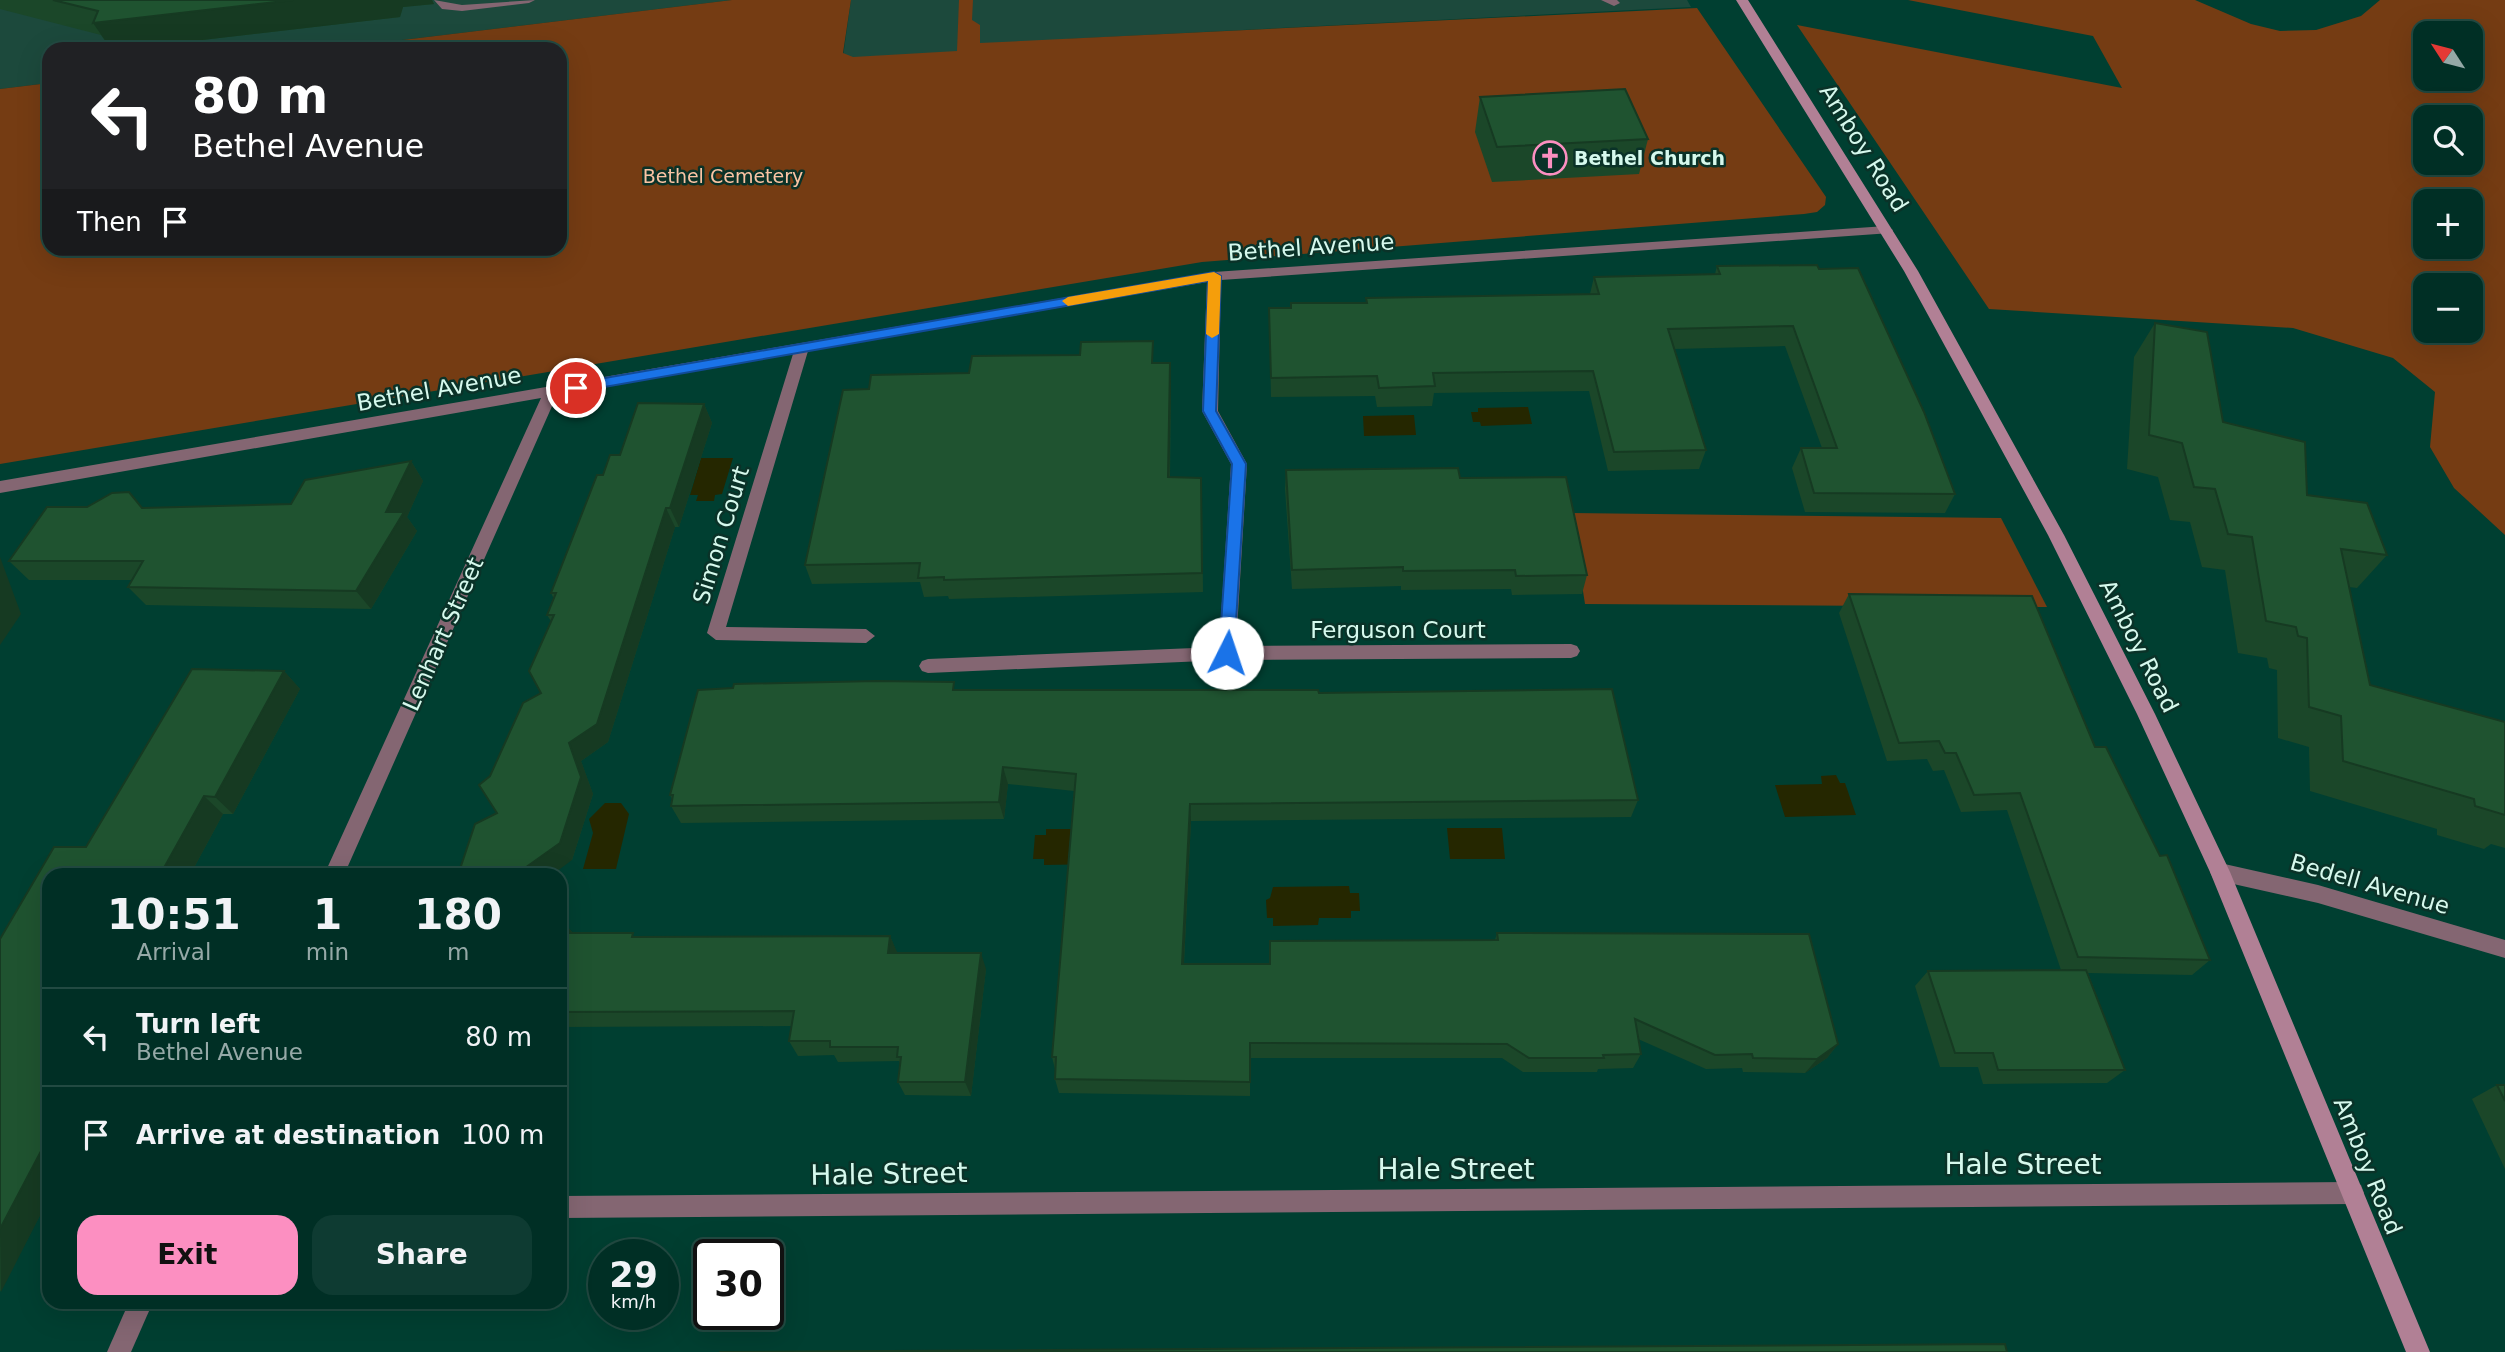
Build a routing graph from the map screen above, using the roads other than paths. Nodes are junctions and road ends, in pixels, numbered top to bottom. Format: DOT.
graph roads {
  1 [pos="440,0"];
  2 [pos="529,0"];
  3 [pos="1742,0"];
  4 [pos="1886,230"];
  5 [pos="1214,276"];
  6 [pos="802,348"];
  7 [pos="551,392"];
  8 [pos="0,487"];
  9 [pos="866,636"];
  10 [pos="1570,652"];
  11 [pos="1227,653"];
  12 [pos="928,666"];
  13 [pos="337,868"];
  14 [pos="2220,872"];
  15 [pos="2505,949"];
  16 [pos="2353,1193"];
  17 [pos="567,1207"];
  18 [pos="138,1309"];
  19 [pos="119,1352"];
  20 [pos="2418,1352"];
  1 -- 2 [label="street"];
  3 -- 4 [label="main road, Amboy Road"];
  4 -- 5 [label="street, Bethel Avenue"];
  4 -- 14 [label="main road, Amboy Road"];
  5 -- 6 [label="street, Bethel Avenue"];
  5 -- 11 [label="street"];
  6 -- 7 [label="street, Bethel Avenue"];
  6 -- 9 [label="street, Simon Court"];
  7 -- 8 [label="street, Bethel Avenue"];
  7 -- 13 [label="street, Lenhart Street"];
  10 -- 11 [label="street, Ferguson Court"];
  11 -- 12 [label="street, Ferguson Court"];
  14 -- 15 [label="street, Bedell Avenue"];
  14 -- 16 [label="main road, Amboy Road"];
  16 -- 17 [label="street, Hale Street"];
  16 -- 20 [label="main road, Amboy Road"];
  18 -- 19 [label="street"];
}
